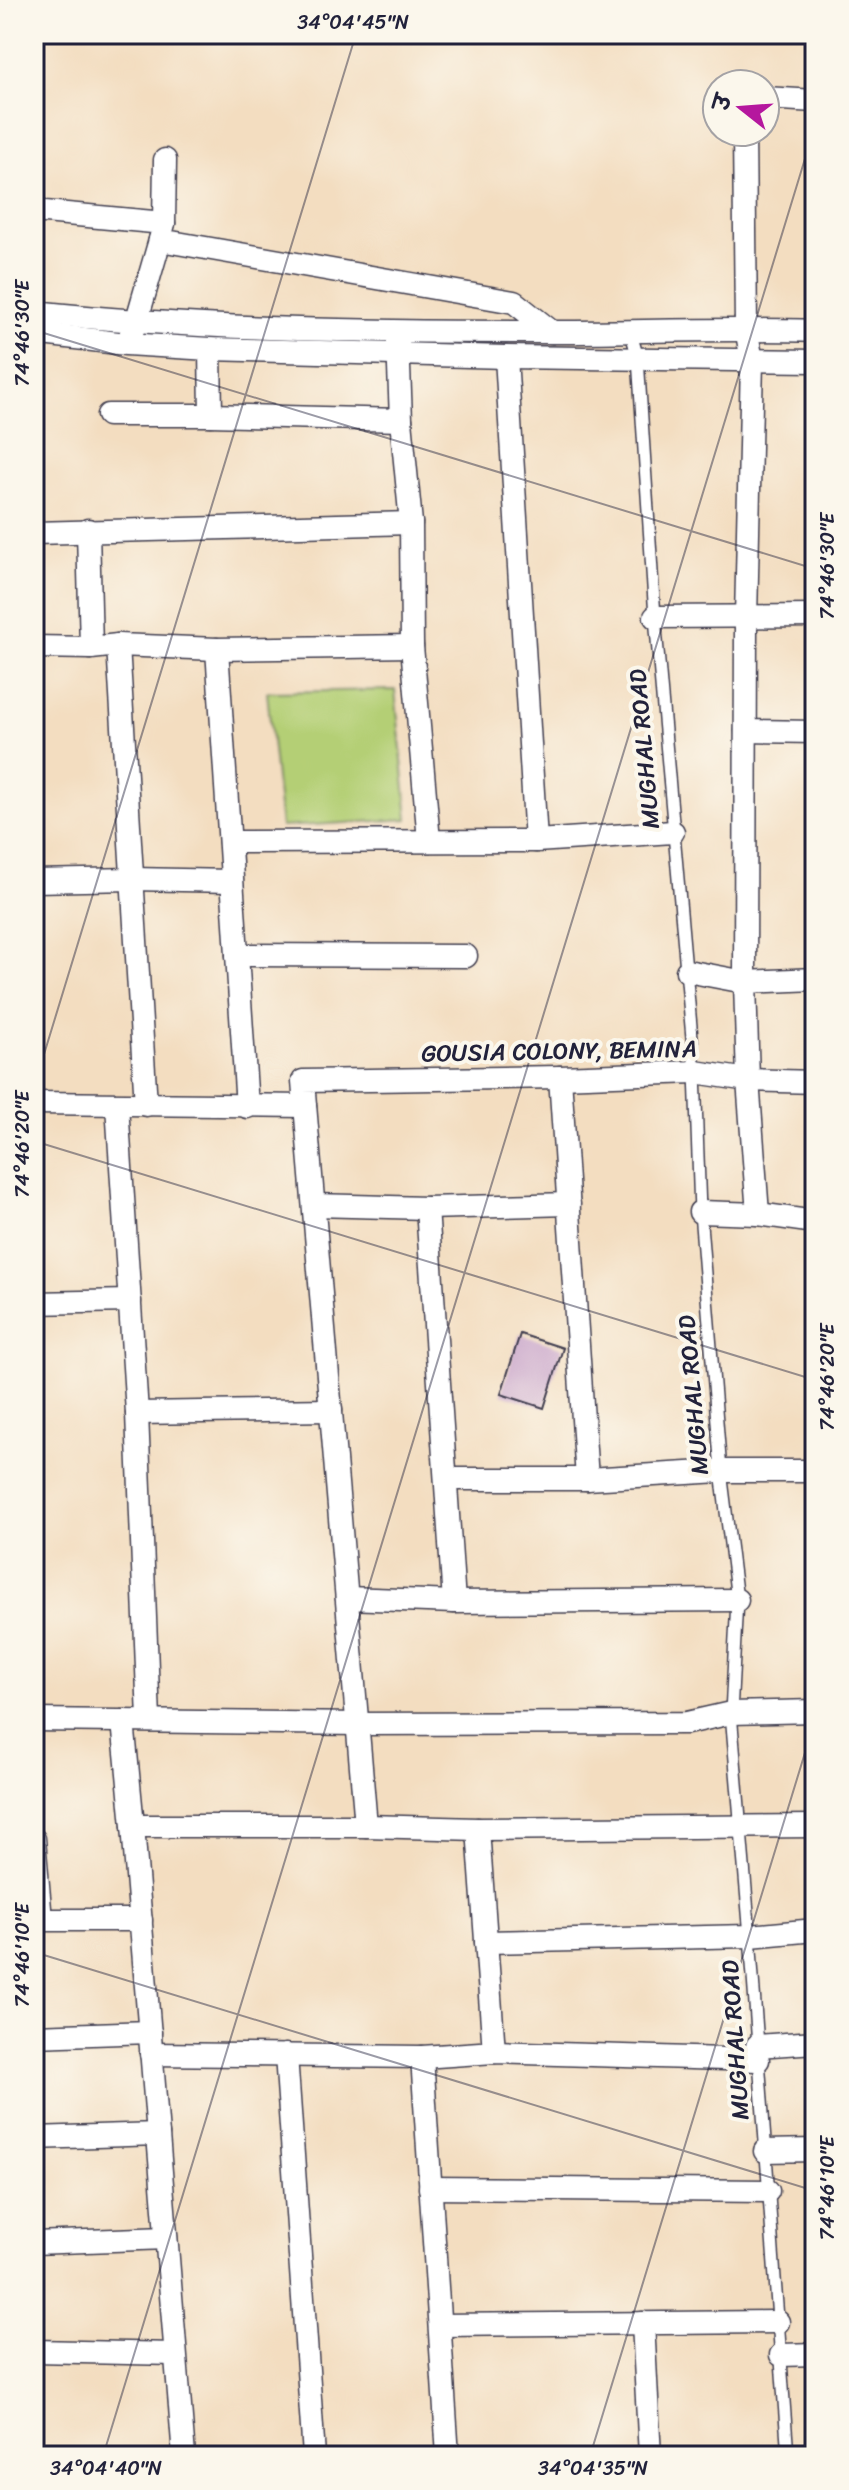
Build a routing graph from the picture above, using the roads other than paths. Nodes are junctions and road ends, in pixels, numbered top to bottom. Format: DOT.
graph roads {
  1 [pos="781,99"];
  2 [pos="815,101"];
  3 [pos="744,148"];
  4 [pos="165,160"];
  5 [pos="34,211"];
  6 [pos="162,232"];
  7 [pos="34,312"];
  8 [pos="136,323"];
  9 [pos="746,328"];
  10 [pos="630,330"];
  11 [pos="815,331"];
  12 [pos="552,332"];
  13 [pos="34,333"];
  14 [pos="398,342"];
  15 [pos="126,344"];
  16 [pos="210,349"];
  17 [pos="506,357"];
  18 [pos="638,358"];
  19 [pos="752,361"];
  20 [pos="815,361"];
  21 [pos="108,415"];
  22 [pos="211,415"];
  23 [pos="401,420"];
  24 [pos="411,523"];
  25 [pos="88,530"];
  26 [pos="34,533"];
  27 [pos="815,616"];
  28 [pos="655,617"];
  29 [pos="746,618"];
  30 [pos="118,645"];
  31 [pos="412,646"];
  32 [pos="34,647"];
  33 [pos="91,648"];
  34 [pos="217,649"];
  35 [pos="746,731"];
  36 [pos="815,732"];
  37 [pos="673,832"];
  38 [pos="429,841"];
  39 [pos="536,841"];
  40 [pos="230,842"];
  41 [pos="133,879"];
  42 [pos="34,881"];
  43 [pos="231,881"];
  44 [pos="237,955"];
  45 [pos="466,956"];
  46 [pos="687,971"];
  47 [pos="815,979"];
  48 [pos="745,982"];
  49 [pos="695,1072"];
  50 [pos="560,1077"];
  51 [pos="748,1080"];
  52 [pos="815,1082"];
  53 [pos="34,1103"];
  54 [pos="117,1105"];
  55 [pos="146,1105"];
  56 [pos="305,1106"];
  57 [pos="247,1107"];
  58 [pos="569,1204"];
  59 [pos="314,1205"];
  60 [pos="427,1208"];
  61 [pos="700,1212"];
  62 [pos="758,1214"];
  63 [pos="815,1222"];
  64 [pos="130,1301"];
  65 [pos="34,1303"];
  66 [pos="331,1410"];
  67 [pos="137,1413"];
  68 [pos="721,1471"];
  69 [pos="815,1471"];
  70 [pos="446,1479"];
  71 [pos="587,1479"];
  72 [pos="347,1598"];
  73 [pos="737,1600"];
  74 [pos="454,1602"];
  75 [pos="815,1711"];
  76 [pos="731,1713"];
  77 [pos="34,1720"];
  78 [pos="149,1720"];
  79 [pos="123,1721"];
  80 [pos="358,1724"];
  81 [pos="133,1826"];
  82 [pos="366,1826"];
  83 [pos="740,1826"];
  84 [pos="815,1826"];
  85 [pos="478,1829"];
  86 [pos="34,1839"];
  87 [pos="37,1920"];
  88 [pos="141,1920"];
  89 [pos="815,1930"];
  90 [pos="750,1936"];
  91 [pos="486,1942"];
  92 [pos="34,2036"];
  93 [pos="815,2042"];
  94 [pos="150,2043"];
  95 [pos="494,2052"];
  96 [pos="758,2053"];
  97 [pos="286,2055"];
  98 [pos="422,2057"];
  99 [pos="158,2134"];
  100 [pos="34,2138"];
  101 [pos="815,2150"];
  102 [pos="765,2151"];
  103 [pos="430,2188"];
  104 [pos="768,2191"];
  105 [pos="166,2238"];
  106 [pos="34,2243"];
  107 [pos="778,2322"];
  108 [pos="643,2323"];
  109 [pos="440,2325"];
  110 [pos="34,2351"];
  111 [pos="175,2354"];
  112 [pos="815,2354"];
  113 [pos="781,2355"];
  114 [pos="184,2456"];
  115 [pos="314,2456"];
  116 [pos="448,2456"];
  117 [pos="650,2456"];
  118 [pos="788,2456"];
  1 -- 2 [label="street"];
  3 -- 9 [label="street"];
  4 -- 6 [label="street"];
  5 -- 6 [label="street"];
  6 -- 8 [label="street"];
  6 -- 12 [label="street"];
  7 -- 8 [label="street"];
  8 -- 14 [label="street"];
  8 -- 15 [label="street"];
  9 -- 10 [label="street"];
  9 -- 11 [label="street"];
  9 -- 19 [label="street"];
  10 -- 12 [label="street"];
  10 -- 18 [label="lane, MUGHAL ROAD"];
  12 -- 14 [label="street"];
  13 -- 15 [label="street"];
  14 -- 16 [label="street"];
  14 -- 17 [label="street"];
  14 -- 23 [label="street"];
  15 -- 16 [label="street"];
  16 -- 22 [label="street"];
  17 -- 18 [label="street"];
  17 -- 39 [label="street"];
  18 -- 19 [label="street"];
  18 -- 28 [label="lane, MUGHAL ROAD"];
  19 -- 20 [label="street"];
  19 -- 29 [label="street"];
  21 -- 22 [label="street"];
  22 -- 23 [label="street"];
  23 -- 24 [label="street"];
  24 -- 25 [label="street"];
  24 -- 31 [label="street"];
  25 -- 26 [label="street"];
  25 -- 33 [label="street"];
  27 -- 29 [label="street"];
  28 -- 29 [label="street"];
  28 -- 37 [label="lane, MUGHAL ROAD"];
  29 -- 35 [label="street"];
  30 -- 33 [label="street"];
  30 -- 34 [label="street"];
  30 -- 41 [label="street"];
  31 -- 34 [label="street"];
  31 -- 38 [label="street"];
  32 -- 33 [label="street"];
  34 -- 40 [label="street"];
  35 -- 36 [label="street"];
  35 -- 48 [label="street"];
  37 -- 39 [label="street"];
  37 -- 46 [label="lane, MUGHAL ROAD"];
  38 -- 39 [label="street"];
  38 -- 40 [label="street"];
  40 -- 43 [label="street"];
  41 -- 42 [label="street"];
  41 -- 43 [label="street"];
  41 -- 55 [label="street"];
  43 -- 44 [label="street"];
  44 -- 45 [label="street"];
  44 -- 57 [label="street"];
  46 -- 48 [label="street"];
  46 -- 49 [label="lane, MUGHAL ROAD"];
  47 -- 48 [label="street"];
  48 -- 51 [label="street"];
  49 -- 50 [label="street, GOUSIA COLONY, BEMINA"];
  49 -- 51 [label="street, GOUSIA COLONY, BEMINA"];
  49 -- 61 [label="lane, MUGHAL ROAD"];
  50 -- 56 [label="street, GOUSIA COLONY, BEMINA"];
  50 -- 58 [label="street"];
  51 -- 52 [label="street, GOUSIA COLONY, BEMINA"];
  51 -- 62 [label="street"];
  53 -- 54 [label="street"];
  54 -- 55 [label="street"];
  54 -- 64 [label="street"];
  55 -- 57 [label="street"];
  56 -- 57 [label="street"];
  56 -- 59 [label="street"];
  58 -- 60 [label="street"];
  58 -- 71 [label="street"];
  59 -- 60 [label="street"];
  59 -- 66 [label="street"];
  60 -- 70 [label="street"];
  61 -- 62 [label="street"];
  61 -- 68 [label="lane, MUGHAL ROAD"];
  62 -- 63 [label="street"];
  64 -- 65 [label="street"];
  64 -- 67 [label="street"];
  66 -- 67 [label="street"];
  66 -- 72 [label="street"];
  67 -- 78 [label="street"];
  68 -- 69 [label="street"];
  68 -- 71 [label="street"];
  68 -- 73 [label="lane, MUGHAL ROAD"];
  70 -- 71 [label="street"];
  70 -- 74 [label="street"];
  72 -- 74 [label="street"];
  72 -- 80 [label="street"];
  73 -- 74 [label="street"];
  73 -- 76 [label="lane, MUGHAL ROAD"];
  75 -- 76 [label="street"];
  76 -- 80 [label="street"];
  76 -- 83 [label="lane, MUGHAL ROAD"];
  77 -- 79 [label="street"];
  78 -- 79 [label="street"];
  78 -- 80 [label="street"];
  79 -- 81 [label="street"];
  80 -- 82 [label="street"];
  81 -- 82 [label="street"];
  81 -- 88 [label="street"];
  82 -- 85 [label="street"];
  83 -- 84 [label="street"];
  83 -- 85 [label="street"];
  83 -- 90 [label="lane, MUGHAL ROAD"];
  85 -- 91 [label="street"];
  86 -- 87 [label="street"];
  87 -- 88 [label="street"];
  88 -- 94 [label="street"];
  89 -- 90 [label="street"];
  90 -- 91 [label="street"];
  90 -- 96 [label="lane, MUGHAL ROAD"];
  91 -- 95 [label="street"];
  92 -- 94 [label="street"];
  93 -- 96 [label="street"];
  94 -- 97 [label="street"];
  94 -- 99 [label="street"];
  95 -- 96 [label="street"];
  95 -- 98 [label="street"];
  96 -- 102 [label="lane, MUGHAL ROAD"];
  97 -- 98 [label="street"];
  97 -- 115 [label="street"];
  98 -- 103 [label="street"];
  99 -- 100 [label="street"];
  99 -- 105 [label="street"];
  101 -- 102 [label="street"];
  102 -- 104 [label="lane, MUGHAL ROAD"];
  103 -- 104 [label="street"];
  103 -- 109 [label="street"];
  104 -- 107 [label="lane, MUGHAL ROAD"];
  105 -- 106 [label="street"];
  105 -- 111 [label="street"];
  107 -- 108 [label="street"];
  107 -- 113 [label="lane, MUGHAL ROAD"];
  108 -- 109 [label="street"];
  108 -- 117 [label="street"];
  109 -- 116 [label="street"];
  110 -- 111 [label="street"];
  111 -- 114 [label="street"];
  112 -- 113 [label="street"];
  113 -- 118 [label="lane, MUGHAL ROAD"];
}
